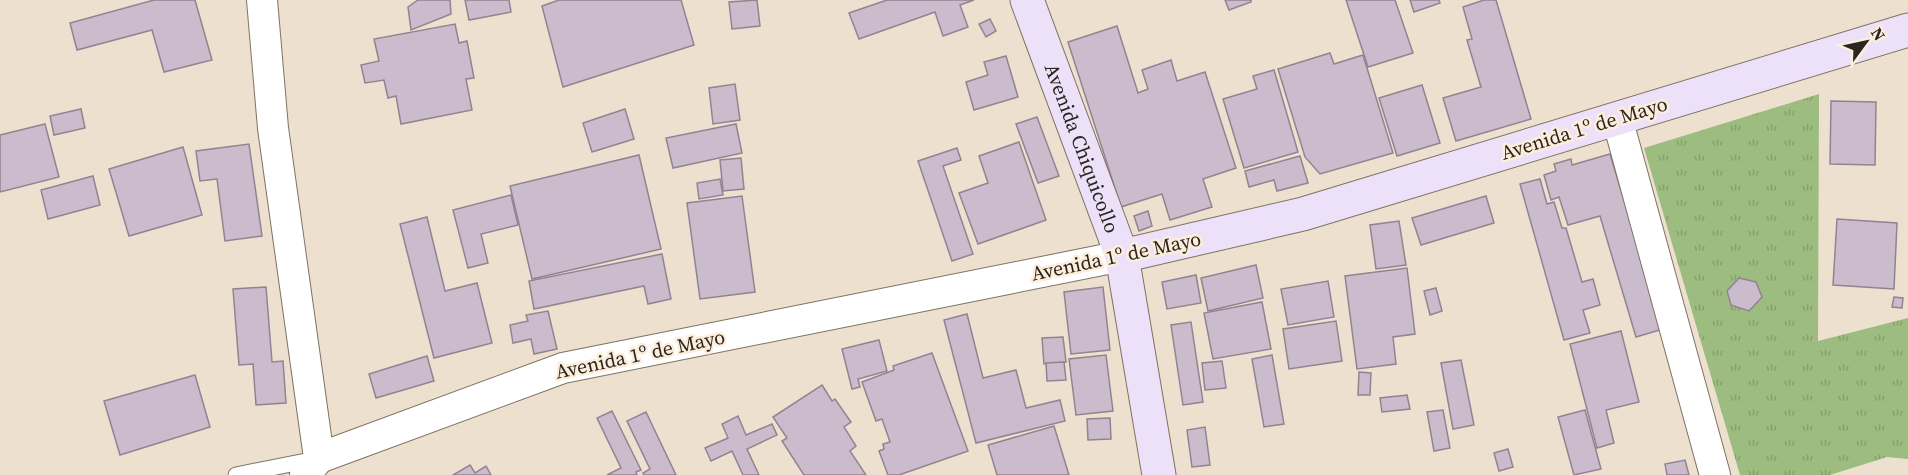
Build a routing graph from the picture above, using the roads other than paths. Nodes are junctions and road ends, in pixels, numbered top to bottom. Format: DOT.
graph roads {
  1 [pos="262,0"];
  2 [pos="1026,0"];
  3 [pos="1908,30"];
  4 [pos="1617,118"];
  5 [pos="1122,256"];
  6 [pos="312,467"];
  7 [pos="236,475"];
  8 [pos="1159,475"];
  9 [pos="1715,475"];
  1 -- 6 [label="street"];
  2 -- 5 [label="main road, Avenida Chiquicollo"];
  3 -- 4 [label="main road, Avenida 1º de Mayo"];
  4 -- 5 [label="main road, Avenida 1º de Mayo"];
  4 -- 9 [label="street"];
  5 -- 6 [label="street, Avenida 1º de Mayo"];
  5 -- 8 [label="main road, Avenida Chiquicollo"];
  6 -- 7 [label="lane"];
}
